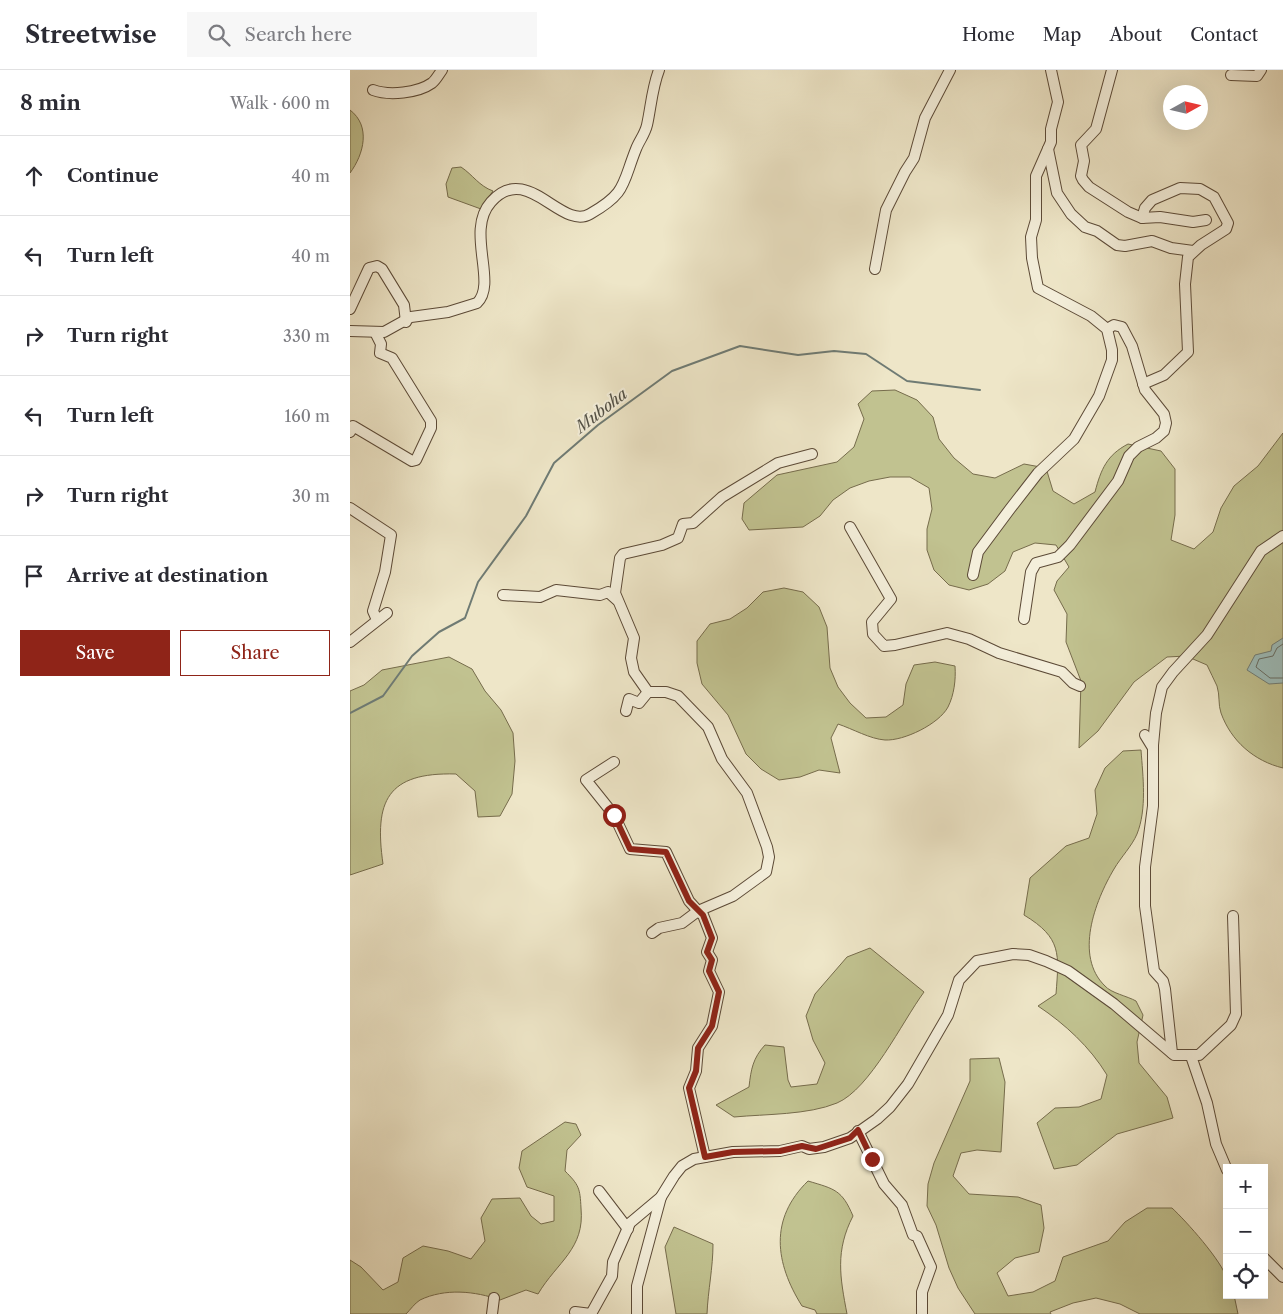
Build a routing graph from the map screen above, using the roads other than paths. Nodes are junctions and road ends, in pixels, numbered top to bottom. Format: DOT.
graph roads {
  1 [pos="442,70"];
  2 [pos="659,70"];
  3 [pos="950,70"];
  4 [pos="1051,70"];
  5 [pos="1112,70"];
  6 [pos="1262,70"];
  7 [pos="1231,75"];
  8 [pos="373,90"];
  9 [pos="1048,148"];
  10 [pos="1142,218"];
  11 [pos="1206,220"];
  12 [pos="1193,251"];
  13 [pos="875,269"];
  14 [pos="350,309"];
  15 [pos="406,322"];
  16 [pos="1106,329"];
  17 [pos="350,331"];
  18 [pos="376,332"];
  19 [pos="1143,384"];
  20 [pos="350,432"];
  21 [pos="812,454"];
  22 [pos="350,508"];
  23 [pos="850,527"];
  24 [pos="1283,536"];
  25 [pos="973,575"];
  26 [pos="503,594"];
  27 [pos="621,604"];
  28 [pos="387,613"];
  29 [pos="1024,619"];
  30 [pos="376,620"];
  31 [pos="350,642"];
  32 [pos="1080,686"];
  33 [pos="648,692"];
  34 [pos="626,712"];
  35 [pos="1145,735"];
  36 [pos="1153,748"];
  37 [pos="614,762"];
  38 [pos="698,911"];
  39 [pos="1233,916"];
  40 [pos="652,933"];
  41 [pos="1172,1053"];
  42 [pos="1191,1056"];
  43 [pos="858,1130"];
  44 [pos="705,1157"];
  45 [pos="1224,1164"];
  46 [pos="599,1191"];
  47 [pos="661,1197"];
  48 [pos="628,1229"];
  49 [pos="1268,1262"];
  50 [pos="1283,1277"];
  51 [pos="494,1298"];
  52 [pos="575,1312"];
  53 [pos="492,1314"];
  54 [pos="591,1314"];
  55 [pos="637,1314"];
  56 [pos="922,1314"];
  1 -- 8 [label="street"];
  2 -- 15 [label="street"];
  3 -- 13 [label="street"];
  4 -- 9 [label="street"];
  5 -- 10 [label="street"];
  6 -- 7 [label="street"];
  9 -- 12 [label="street"];
  9 -- 16 [label="street"];
  10 -- 11 [label="street"];
  10 -- 12 [label="street"];
  12 -- 19 [label="street"];
  14 -- 15 [label="street"];
  15 -- 18 [label="street"];
  16 -- 19 [label="street"];
  16 -- 25 [label="street"];
  17 -- 18 [label="street"];
  18 -- 20 [label="street"];
  19 -- 29 [label="street"];
  21 -- 27 [label="street"];
  22 -- 30 [label="street"];
  23 -- 32 [label="street"];
  24 -- 36 [label="street"];
  26 -- 27 [label="street"];
  27 -- 33 [label="street"];
  28 -- 30 [label="street"];
  30 -- 31 [label="street"];
  33 -- 34 [label="street"];
  33 -- 38 [label="street"];
  35 -- 36 [label="street"];
  36 -- 41 [label="street"];
  37 -- 38 [label="street"];
  38 -- 40 [label="street"];
  38 -- 44 [label="street"];
  39 -- 42 [label="street"];
  41 -- 42 [label="street"];
  41 -- 43 [label="street"];
  42 -- 45 [label="street"];
  43 -- 44 [label="street"];
  43 -- 56 [label="street"];
  44 -- 47 [label="street"];
  46 -- 48 [label="street"];
  47 -- 48 [label="street"];
  47 -- 55 [label="street"];
  48 -- 54 [label="street"];
  49 -- 50 [label="street"];
  51 -- 53 [label="street"];
  52 -- 54 [label="street"];
}
